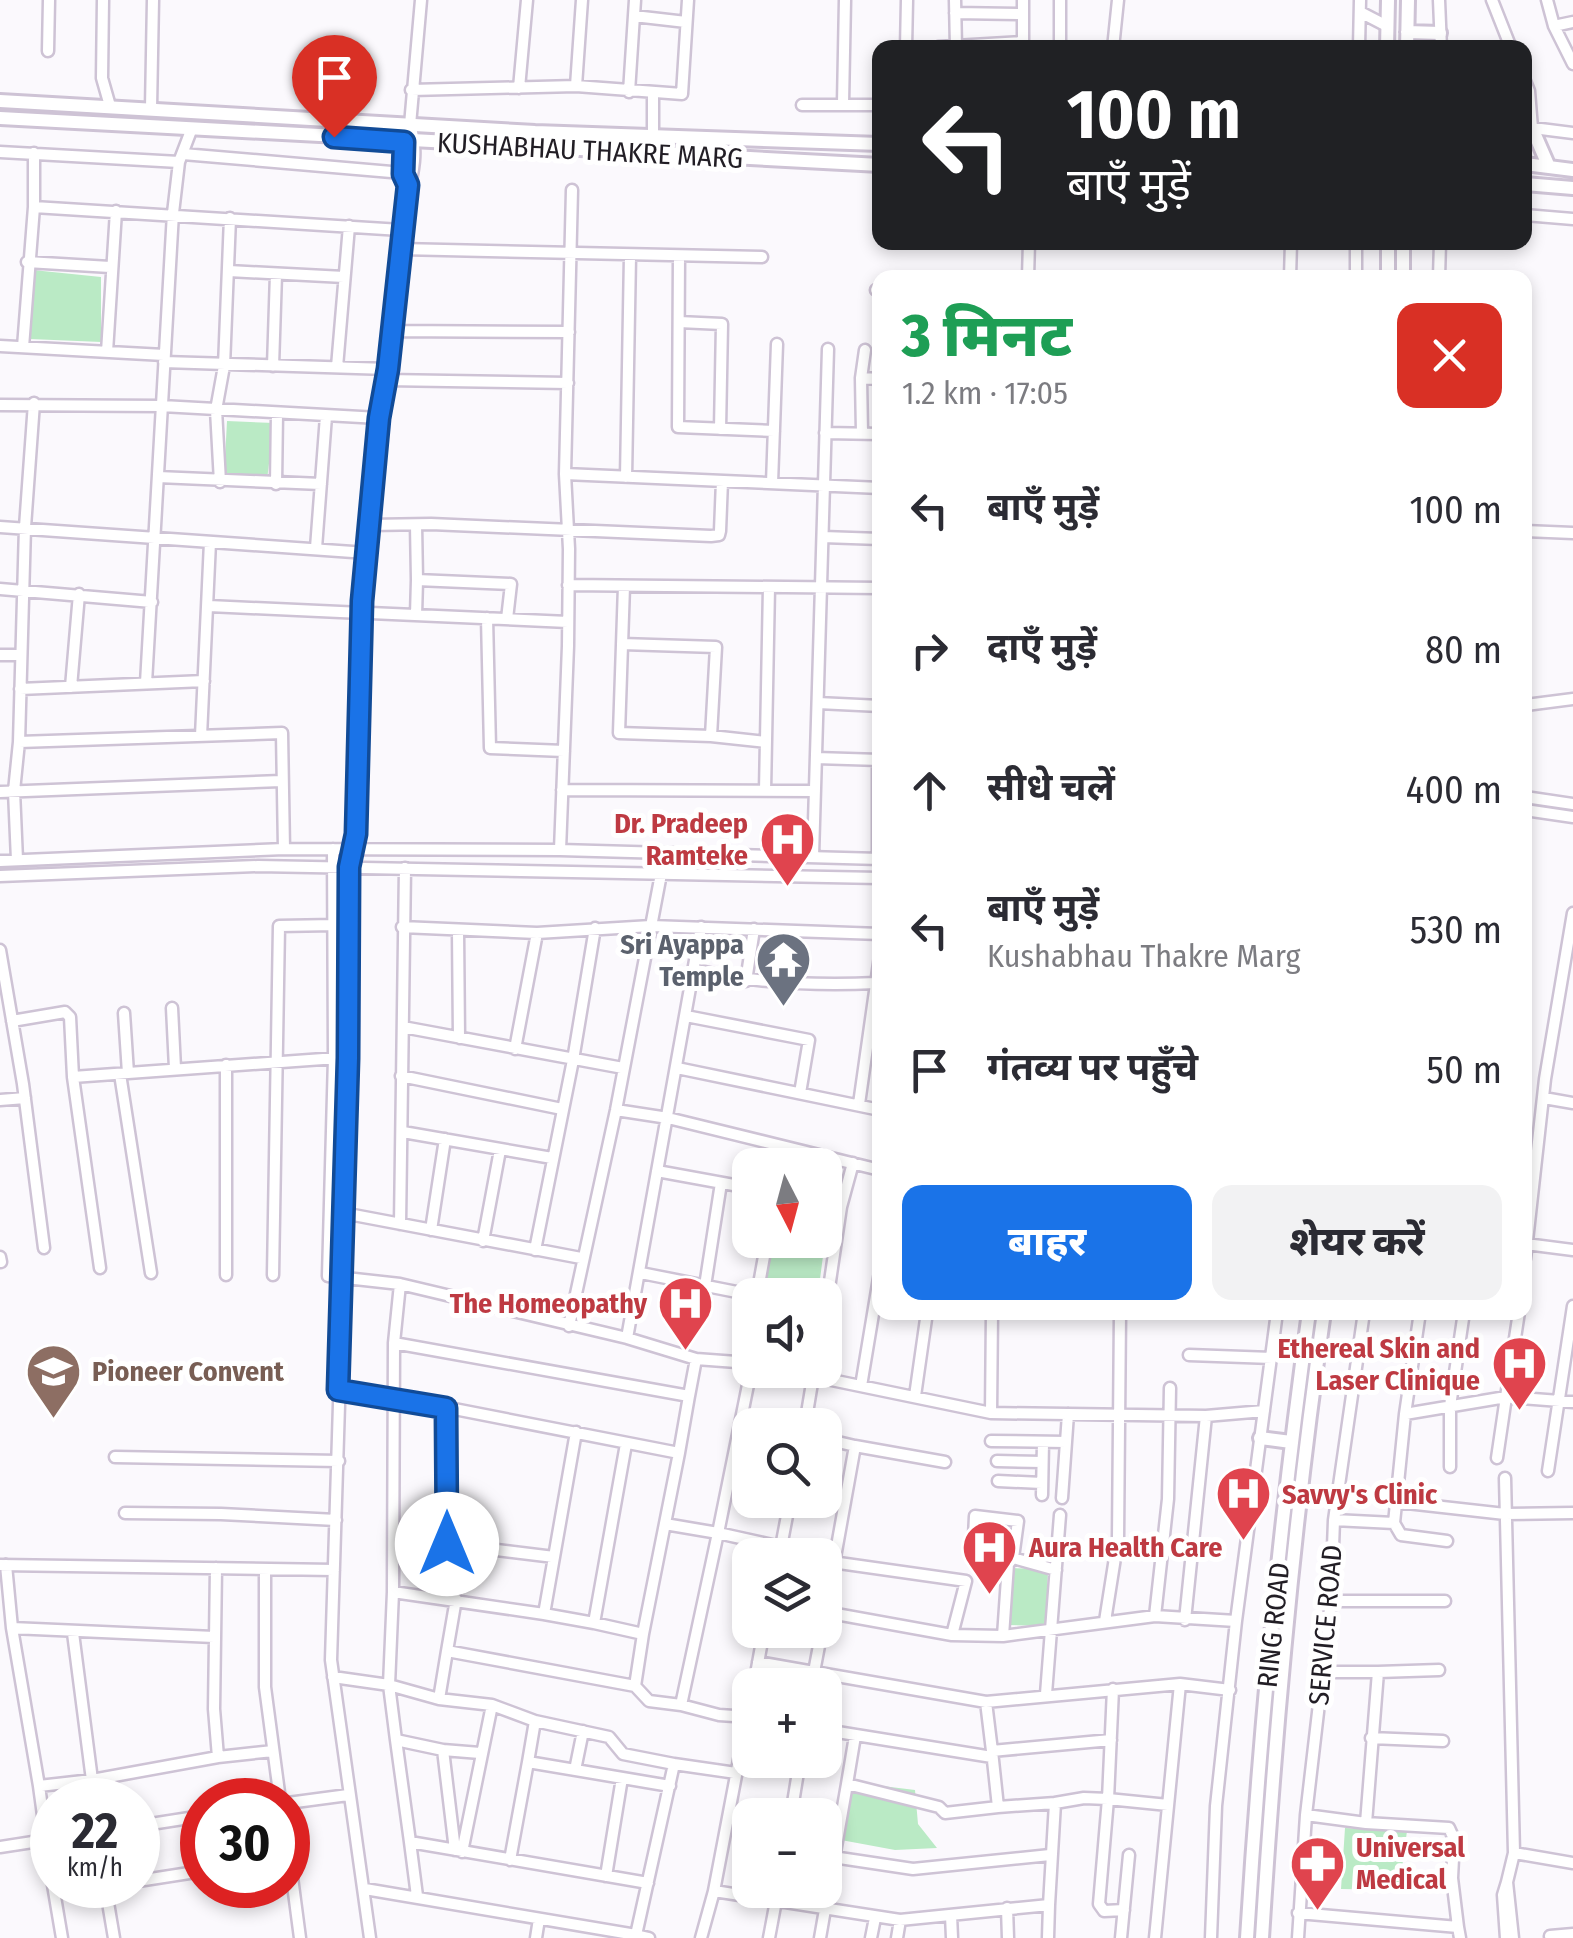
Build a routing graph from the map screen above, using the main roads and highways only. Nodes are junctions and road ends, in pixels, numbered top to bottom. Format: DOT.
graph roads {
  1 [pos="1388,0"];
  2 [pos="1408,0"];
  3 [pos="1407,32"];
  4 [pos="1386,40"];
  5 [pos="1407,40"];
  6 [pos="1441,40"];
  7 [pos="0,101"];
  8 [pos="0,118"];
  9 [pos="1532,135"];
  10 [pos="872,144"];
  11 [pos="872,164"];
  12 [pos="1532,165"];
  13 [pos="1548,167"];
  14 [pos="1573,170"];
  15 [pos="1532,185"];
  16 [pos="1573,188"];
  17 [pos="1308,1320"];
  18 [pos="1323,1320"];
  19 [pos="1260,1438"];
  20 [pos="1291,1442"];
  21 [pos="1247,1938"];
  22 [pos="1262,1938"];
  1 -- 4 [label="main road"];
  2 -- 3 [label="main road"];
  3 -- 5 [label="main road"];
  3 -- 6 [label="main road"];
  7 -- 10 [label="main road, KUSHABHAU THAKRE MARG"];
  8 -- 11 [label="main road, KUSHABHAU THAKRE MARG"];
  9 -- 13 [label="main road"];
  12 -- 13 [label="main road"];
  13 -- 14 [label="main road"];
  15 -- 16 [label="main road"];
  17 -- 20 [label="main road, RING ROAD"];
  18 -- 22 [label="main road, RING ROAD"];
  19 -- 20 [label="main road"];
  20 -- 21 [label="main road, RING ROAD"];
}
